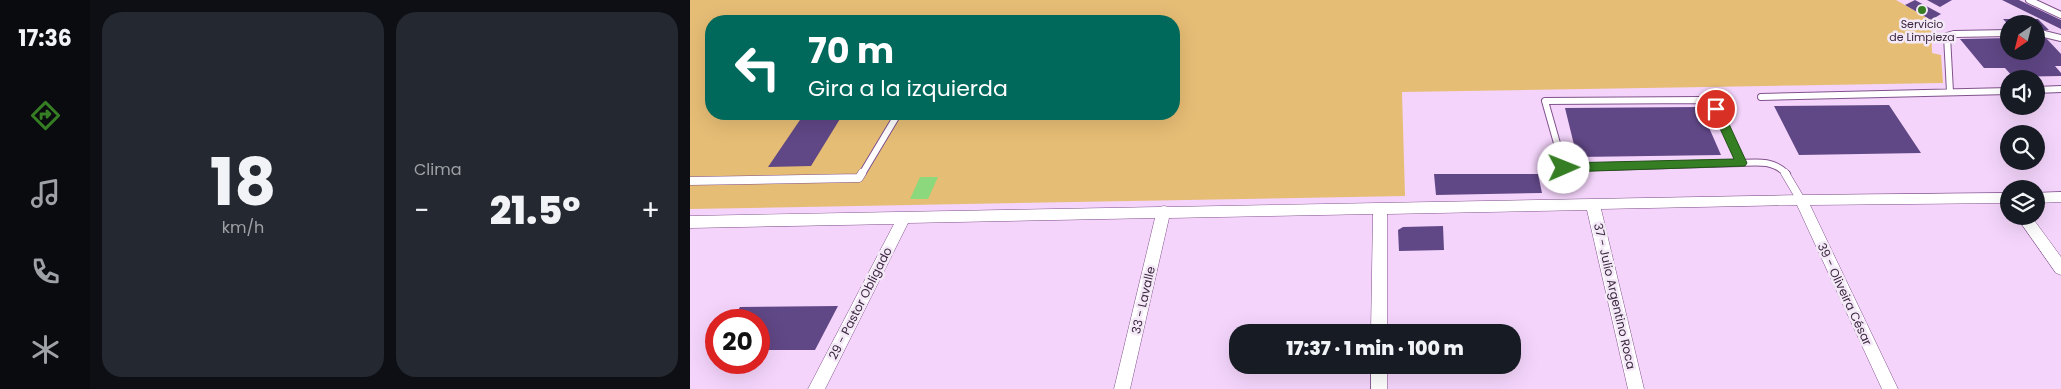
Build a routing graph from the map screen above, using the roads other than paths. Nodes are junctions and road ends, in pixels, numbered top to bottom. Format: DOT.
graph roads {
  1 [pos="2029,0"];
  2 [pos="2061,16"];
  3 [pos="2000,33"];
  4 [pos="2045,34"];
  5 [pos="2061,38"];
  6 [pos="2061,89"];
  7 [pos="2045,90"];
  8 [pos="2000,91"];
  9 [pos="1950,92"];
  10 [pos="1761,97"];
  11 [pos="894,120"];
  12 [pos="1741,163"];
  13 [pos="690,181"];
  14 [pos="2061,197"];
  15 [pos="2000,198"];
  16 [pos="2045,198"];
  17 [pos="1801,200"];
  18 [pos="1593,204"];
  19 [pos="1380,209"];
  20 [pos="1164,212"];
  21 [pos="904,217"];
  22 [pos="690,222"];
  23 [pos="2029,225"];
  24 [pos="2061,269"];
  25 [pos="1380,324"];
  26 [pos="1379,374"];
  27 [pos="816,389"];
  28 [pos="1122,389"];
  29 [pos="1379,389"];
  30 [pos="1636,389"];
  31 [pos="1890,389"];
  1 -- 2 [label="lane"];
  3 -- 9 [label="lane"];
  4 -- 5 [label="lane"];
  6 -- 7 [label="lane"];
  8 -- 9 [label="lane"];
  9 -- 10 [label="lane"];
  11 -- 13 [label="lane"];
  12 -- 12 [label="lane"];
  12 -- 17 [label="lane"];
  14 -- 16 [label="street"];
  15 -- 17 [label="street"];
  17 -- 18 [label="street"];
  17 -- 31 [label="street, 39 - Oliveira César"];
  18 -- 19 [label="street"];
  18 -- 30 [label="street, 37 - Julio Argentino Roca"];
  19 -- 20 [label="street"];
  19 -- 25 [label="street"];
  20 -- 21 [label="street"];
  20 -- 28 [label="street, 33 - Lavalle"];
  21 -- 22 [label="street"];
  21 -- 27 [label="street, 29 - Pastor Obligado"];
  23 -- 24 [label="street"];
  26 -- 29 [label="street"];
}
